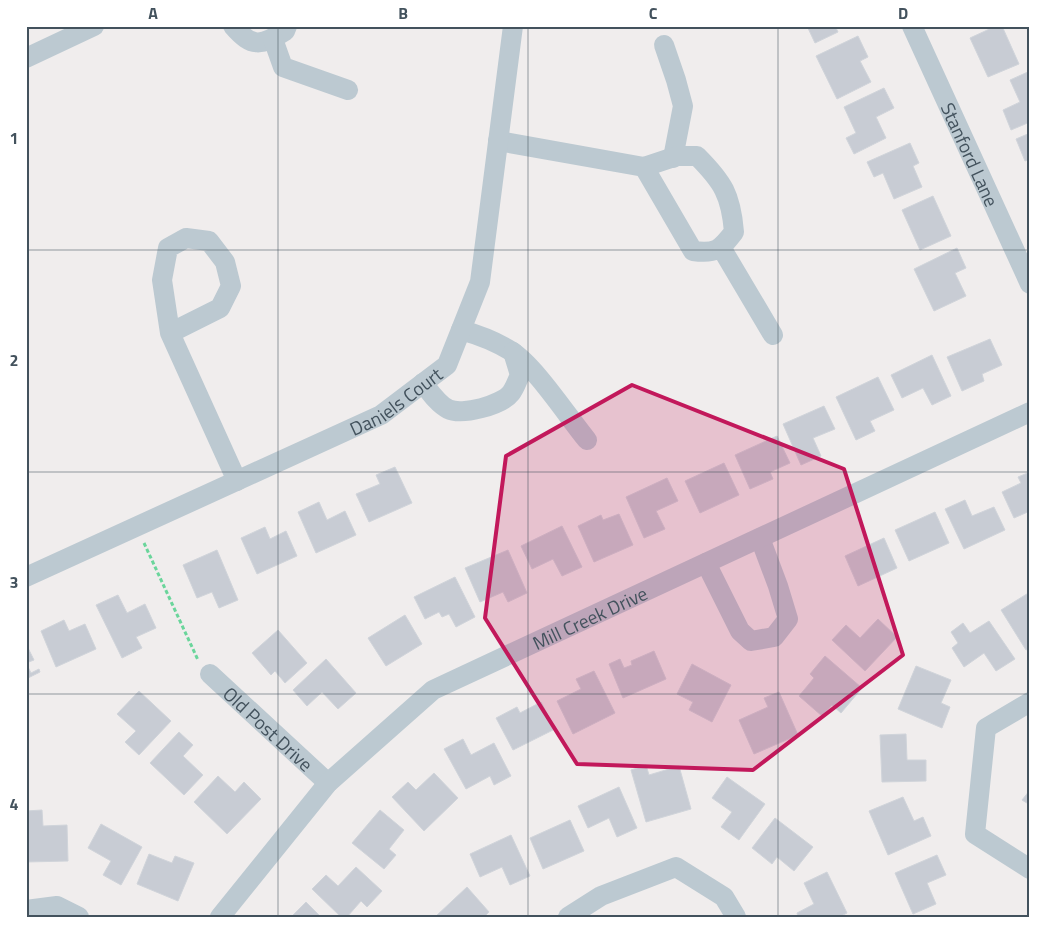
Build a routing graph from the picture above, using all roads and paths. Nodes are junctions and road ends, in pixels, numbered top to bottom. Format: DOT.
graph roads {
  1 [pos="94,26"];
  2 [pos="233,26"];
  3 [pos="513,26"];
  4 [pos="912,26"];
  5 [pos="280,32"];
  6 [pos="664,45"];
  7 [pos="26,58"];
  8 [pos="348,90"];
  9 [pos="498,140"];
  10 [pos="673,158"];
  11 [pos="644,167"];
  12 [pos="722,248"];
  13 [pos="1030,284"];
  14 [pos="461,330"];
  15 [pos="170,333"];
  16 [pos="773,335"];
  17 [pos="513,352"];
  18 [pos="423,384"];
  19 [pos="1030,412"];
  20 [pos="587,440"];
  21 [pos="237,481"];
  22 [pos="136,527"];
  23 [pos="760,538"];
  24 [pos="706,563"];
  25 [pos="26,577"];
  26 [pos="210,674"];
  27 [pos="1030,702"];
  28 [pos="328,783"];
  29 [pos="1030,869"];
  30 [pos="26,910"];
  31 [pos="79,917"];
  32 [pos="220,917"];
  33 [pos="568,917"];
  34 [pos="736,917"];
  1 -- 7 [label="street"];
  2 -- 5 [label="street"];
  3 -- 9 [label="street, Daniels Court"];
  4 -- 13 [label="street, Stanford Lane"];
  5 -- 8 [label="street"];
  6 -- 10 [label="street"];
  9 -- 11 [label="street"];
  9 -- 14 [label="street, Daniels Court"];
  10 -- 11 [label="street"];
  10 -- 12 [label="street"];
  11 -- 12 [label="street"];
  12 -- 16 [label="street"];
  14 -- 17 [label="street"];
  14 -- 18 [label="street, Daniels Court"];
  15 -- 15 [label="street"];
  15 -- 21 [label="street"];
  17 -- 18 [label="street"];
  17 -- 20 [label="street"];
  18 -- 21 [label="street, Daniels Court"];
  19 -- 23 [label="street, Mill Creek Drive"];
  21 -- 22 [label="street, Daniels Court"];
  22 -- 25 [label="street, Daniels Court"];
  22 -- 26 [label="path"];
  23 -- 24 [label="street, Mill Creek Drive"];
  23 -- 24 [label="street"];
  24 -- 28 [label="street, Mill Creek Drive"];
  26 -- 28 [label="street, Old Post Drive"];
  27 -- 29 [label="street"];
  28 -- 32 [label="street, Mill Creek Drive"];
  30 -- 31 [label="street"];
  33 -- 34 [label="street"];
}
